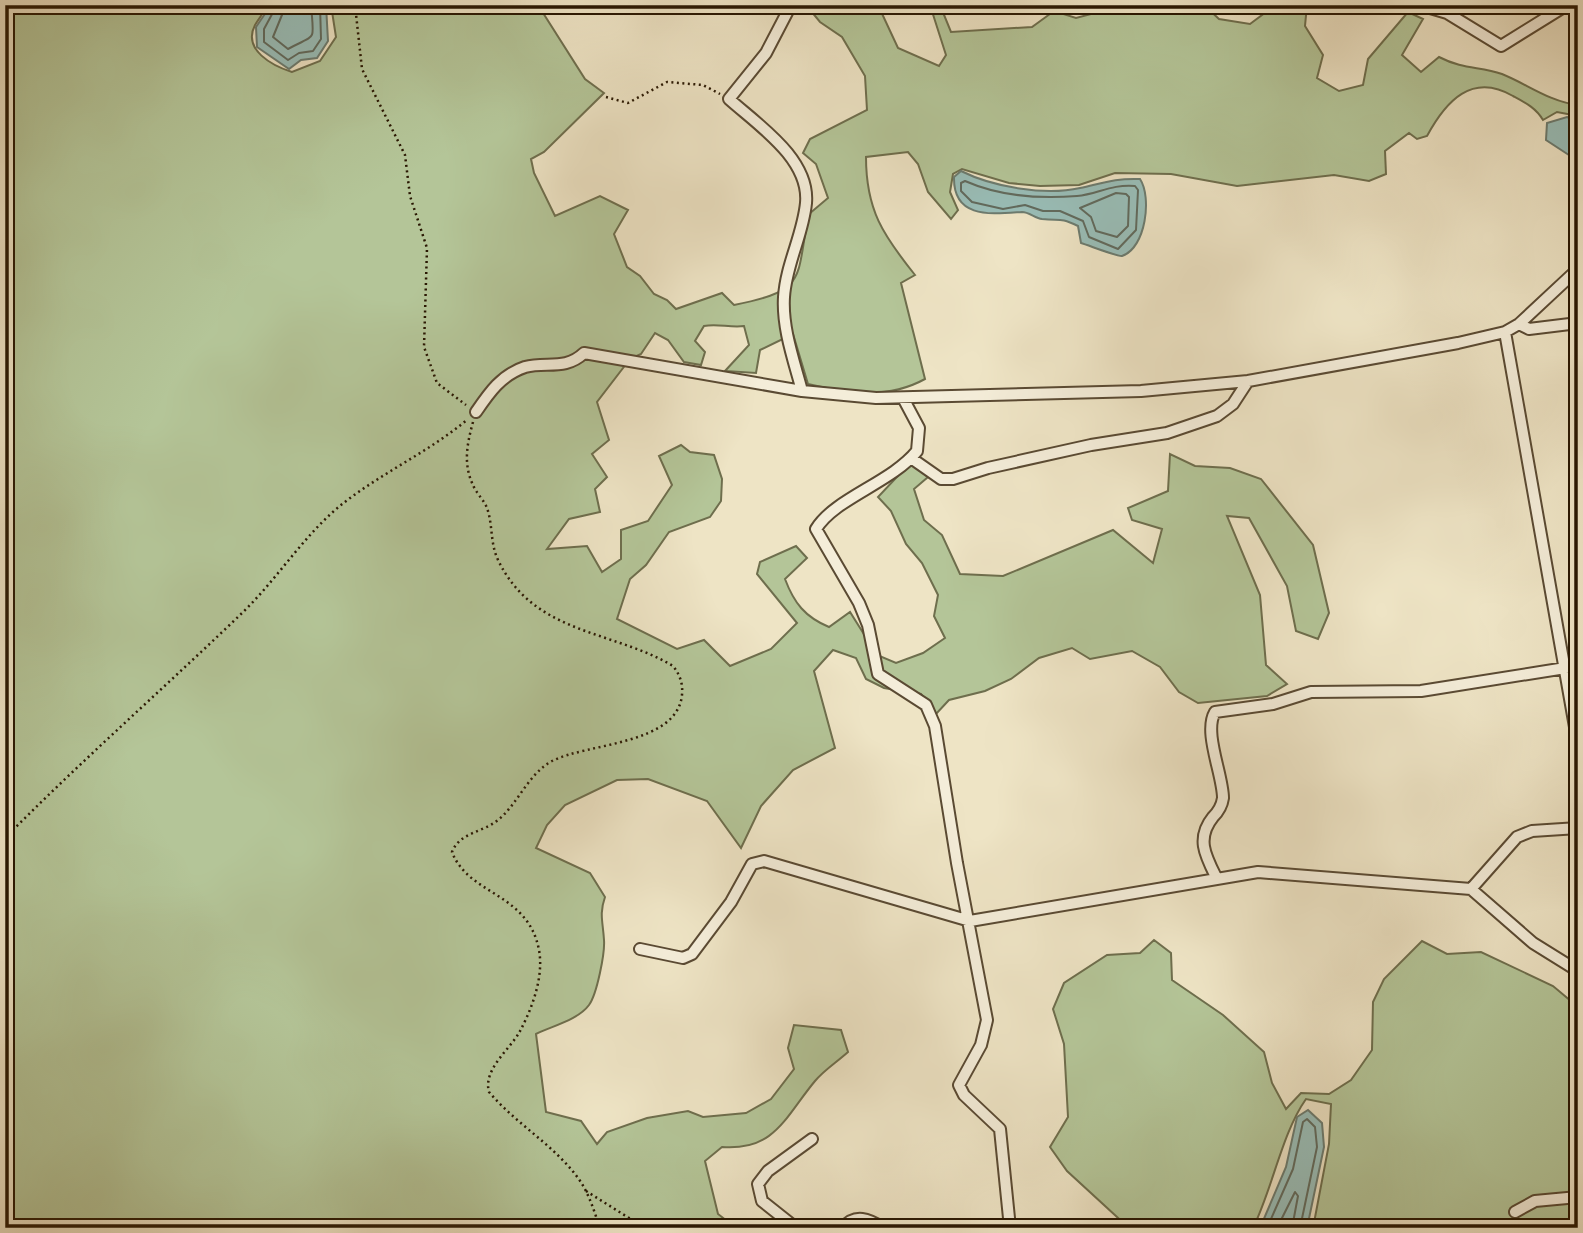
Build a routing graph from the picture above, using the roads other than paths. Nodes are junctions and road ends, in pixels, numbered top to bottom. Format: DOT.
graph roads {
  1 [pos="791,5"];
  2 [pos="1420,5"];
  3 [pos="1567,5"];
  4 [pos="1578,269"];
  5 [pos="1578,323"];
  6 [pos="1519,324"];
  7 [pos="1505,331"];
  8 [pos="1248,381"];
  9 [pos="802,391"];
  10 [pos="903,398"];
  11 [pos="476,412"];
  12 [pos="911,458"];
  13 [pos="1578,666"];
  14 [pos="1563,668"];
  15 [pos="1578,744"];
  16 [pos="1578,828"];
  17 [pos="1216,877"];
  18 [pos="1471,889"];
  19 [pos="970,921"];
  20 [pos="640,949"];
  21 [pos="1578,971"];
  22 [pos="812,1139"];
  23 [pos="1578,1196"];
  24 [pos="1515,1212"];
  25 [pos="796,1228"];
  26 [pos="843,1228"];
  27 [pos="883,1228"];
  28 [pos="1010,1228"];
  1 -- 9 [label="street"];
  2 -- 3 [label="street"];
  4 -- 6 [label="street"];
  5 -- 6 [label="street"];
  6 -- 7 [label="street"];
  7 -- 8 [label="street"];
  7 -- 14 [label="street"];
  8 -- 10 [label="street"];
  8 -- 12 [label="street"];
  9 -- 10 [label="street"];
  9 -- 11 [label="street"];
  10 -- 12 [label="street"];
  12 -- 19 [label="street"];
  13 -- 14 [label="street"];
  14 -- 15 [label="street"];
  14 -- 17 [label="street"];
  16 -- 18 [label="street"];
  17 -- 18 [label="street"];
  17 -- 19 [label="street"];
  18 -- 21 [label="street"];
  19 -- 20 [label="street"];
  19 -- 28 [label="street"];
  22 -- 25 [label="street"];
  23 -- 24 [label="street"];
  26 -- 27 [label="street"];
}
